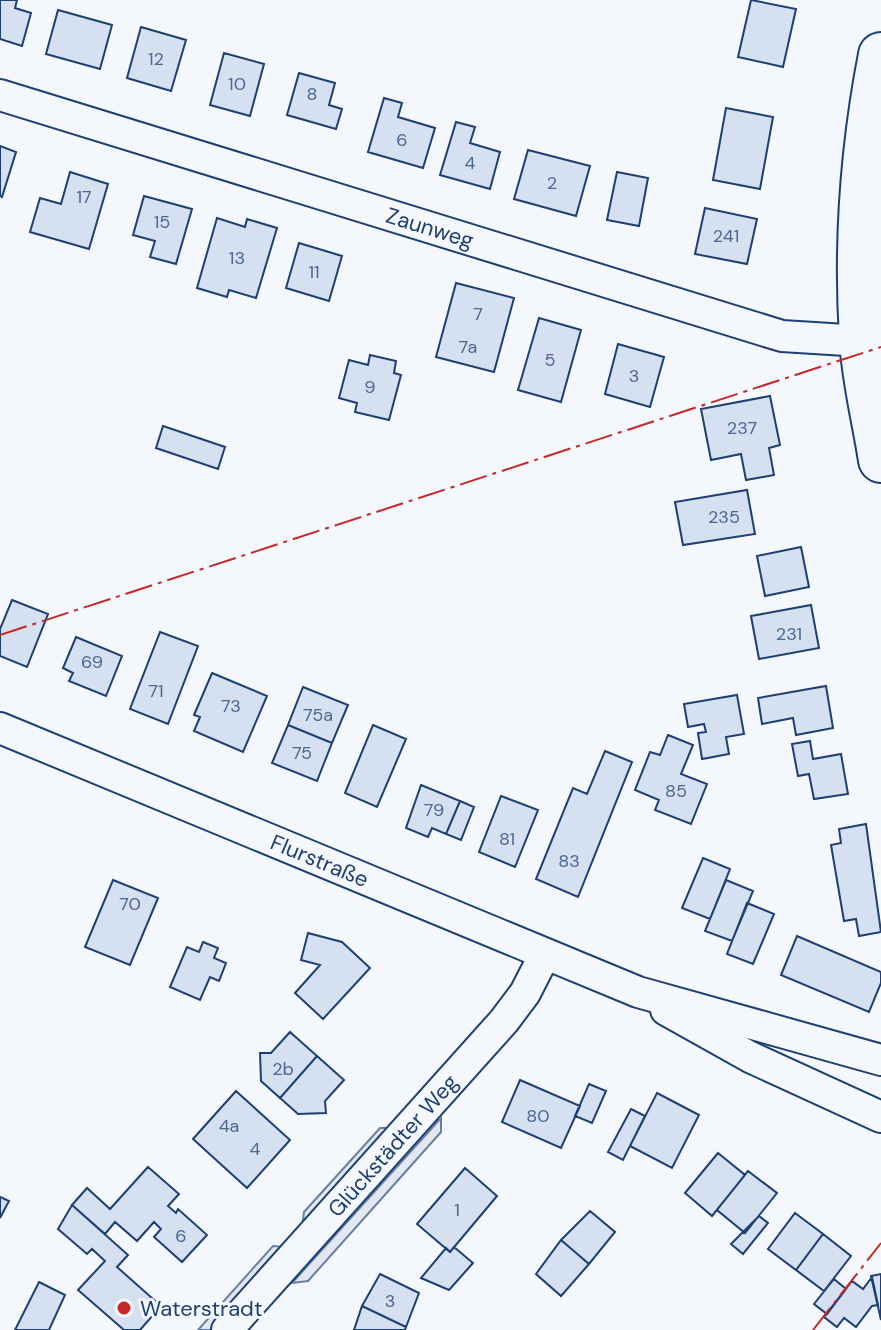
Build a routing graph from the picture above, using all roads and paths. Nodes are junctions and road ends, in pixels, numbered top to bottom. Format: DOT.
graph roads {
  1 [pos="881,55"];
  2 [pos="0,95"];
  3 [pos="862,341"];
  4 [pos="881,460"];
  5 [pos="0,728"];
  6 [pos="545,954"];
  7 [pos="638,992"];
  8 [pos="881,1060"];
  9 [pos="881,1117"];
  10 [pos="227,1330"];
  1 -- 3 [label="main road"];
  2 -- 3 [label="street, Zaunweg"];
  3 -- 4 [label="main road"];
  5 -- 6 [label="street, Flurstraße"];
  6 -- 7 [label="street, Flurstraße"];
  6 -- 10 [label="street, Glückstädter Weg"];
  7 -- 8 [label="street, Flurstraße"];
  7 -- 9 [label="street, Flurstraße"];
}
